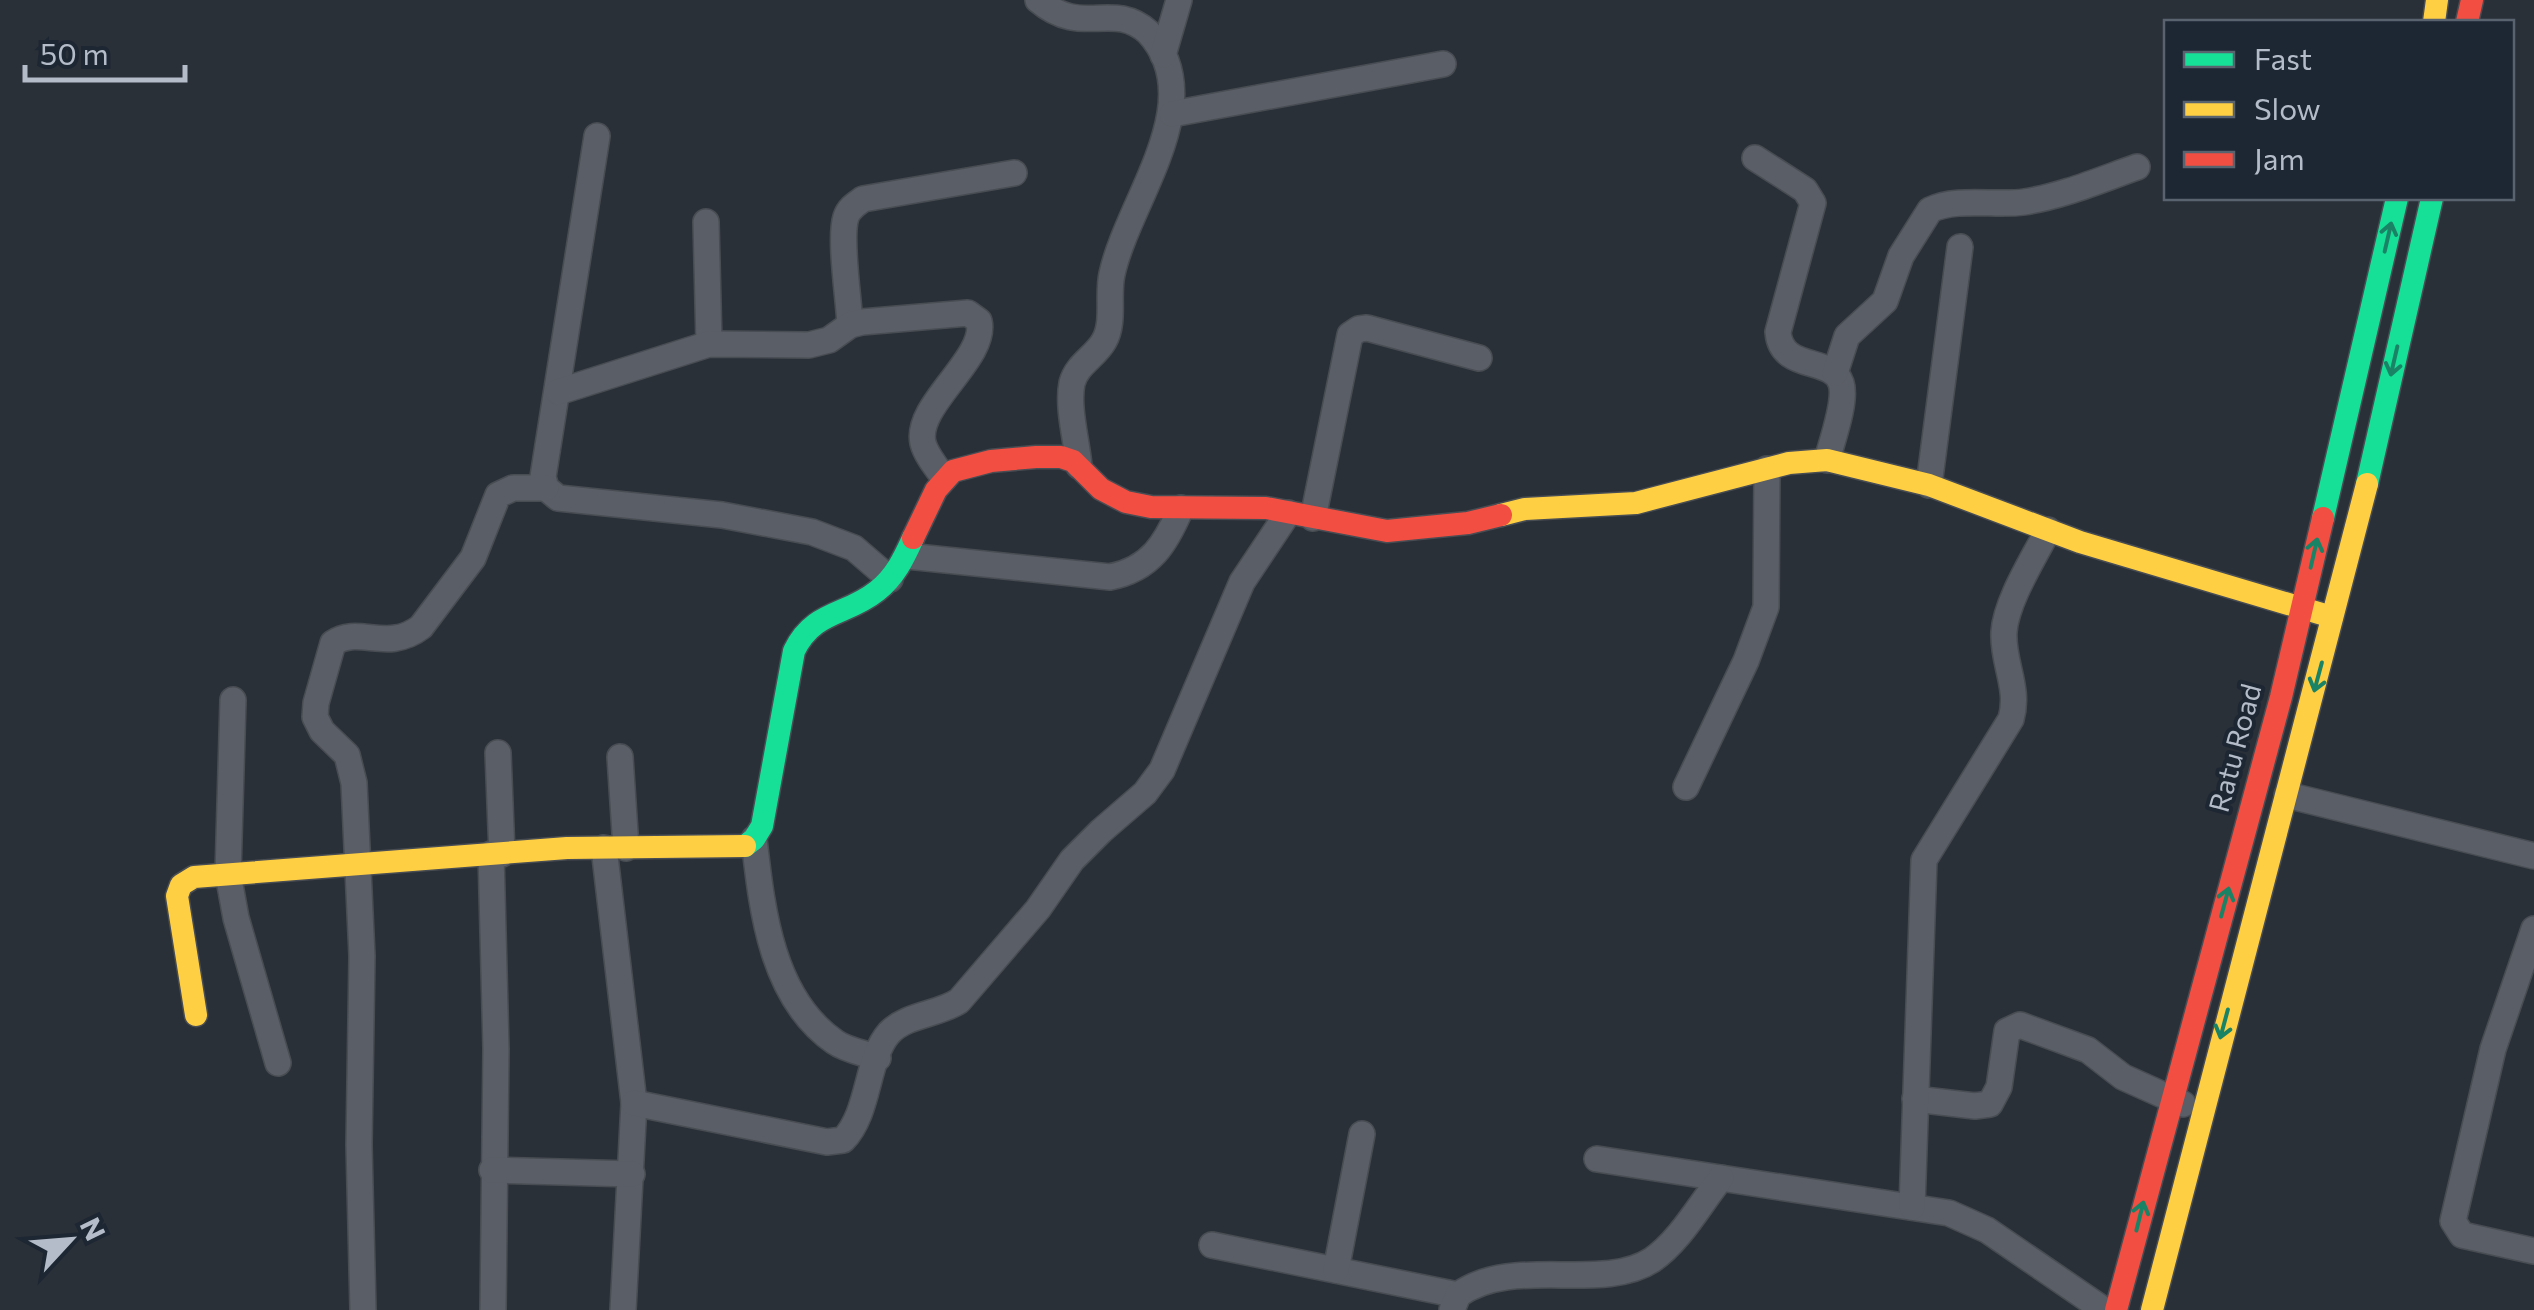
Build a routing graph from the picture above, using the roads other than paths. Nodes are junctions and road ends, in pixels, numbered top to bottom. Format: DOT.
graph roads {
  1 [pos="1038,0"];
  2 [pos="1179,0"];
  3 [pos="1162,55"];
  4 [pos="1443,64"];
  5 [pos="1172,114"];
  6 [pos="597,136"];
  7 [pos="1755,158"];
  8 [pos="2138,167"];
  9 [pos="1014,173"];
  10 [pos="2397,200"];
  11 [pos="2432,200"];
  12 [pos="706,222"];
  13 [pos="1960,247"];
  14 [pos="850,325"];
  15 [pos="709,344"];
  16 [pos="1479,358"];
  17 [pos="1835,374"];
  18 [pos="558,392"];
  19 [pos="1827,460"];
  20 [pos="1080,466"];
  21 [pos="1767,469"];
  22 [pos="944,478"];
  23 [pos="1929,485"];
  24 [pos="546,488"];
  25 [pos="1181,508"];
  26 [pos="1301,516"];
  27 [pos="2048,530"];
  28 [pos="907,556"];
  29 [pos="890,579"];
  30 [pos="2301,610"];
  31 [pos="2334,618"];
  32 [pos="234,700"];
  33 [pos="498,753"];
  34 [pos="620,757"];
  35 [pos="1686,787"];
  36 [pos="2286,795"];
  37 [pos="754,839"];
  38 [pos="615,848"];
  39 [pos="496,854"];
  40 [pos="2534,856"];
  41 [pos="360,865"];
  42 [pos="228,874"];
  43 [pos="2534,928"];
  44 [pos="196,1015"];
  45 [pos="878,1058"];
  46 [pos="278,1063"];
  47 [pos="2171,1098"];
  48 [pos="1915,1099"];
  49 [pos="634,1102"];
  50 [pos="2200,1113"];
  51 [pos="1362,1134"];
  52 [pos="1597,1159"];
  53 [pos="492,1170"];
  54 [pos="632,1174"];
  55 [pos="1721,1178"];
  56 [pos="1912,1206"];
  57 [pos="1212,1245"];
  58 [pos="2534,1252"];
  59 [pos="1336,1270"];
  60 [pos="1455,1302"];
  61 [pos="363,1310"];
  62 [pos="493,1310"];
  63 [pos="623,1310"];
  64 [pos="2104,1310"];
  65 [pos="2116,1310"];
  66 [pos="2152,1310"];
  1 -- 3 [label="street"];
  2 -- 3 [label="street"];
  3 -- 5 [label="street"];
  4 -- 5 [label="street"];
  5 -- 20 [label="street"];
  6 -- 18 [label="street"];
  7 -- 17 [label="street"];
  8 -- 17 [label="street"];
  9 -- 14 [label="street"];
  30 -- 10 [label="street, Ratu Road, one-way"];
  11 -- 31 [label="street, one-way"];
  12 -- 15 [label="street"];
  13 -- 23 [label="street"];
  14 -- 15 [label="street"];
  14 -- 22 [label="street"];
  15 -- 18 [label="street"];
  16 -- 26 [label="street"];
  17 -- 19 [label="street"];
  18 -- 24 [label="street"];
  19 -- 21 [label="street"];
  19 -- 23 [label="street"];
  20 -- 22 [label="street"];
  20 -- 25 [label="street"];
  21 -- 26 [label="street"];
  21 -- 35 [label="street"];
  22 -- 28 [label="street"];
  23 -- 27 [label="street"];
  24 -- 29 [label="street"];
  24 -- 41 [label="street"];
  25 -- 26 [label="street"];
  25 -- 28 [label="street"];
  26 -- 45 [label="street"];
  27 -- 30 [label="street"];
  27 -- 48 [label="street"];
  28 -- 29 [label="street"];
  29 -- 37 [label="street"];
  30 -- 31 [label="street"];
  47 -- 30 [label="street, Ratu Road, one-way"];
  31 -- 36 [label="street, one-way"];
  32 -- 42 [label="street"];
  33 -- 39 [label="street"];
  34 -- 38 [label="street"];
  36 -- 40 [label="street"];
  36 -- 50 [label="street, one-way"];
  37 -- 38 [label="street"];
  37 -- 45 [label="street"];
  38 -- 39 [label="street"];
  38 -- 49 [label="street"];
  39 -- 41 [label="street"];
  39 -- 53 [label="street"];
  41 -- 42 [label="street"];
  41 -- 61 [label="street"];
  42 -- 44 [label="street"];
  42 -- 46 [label="street"];
  43 -- 58 [label="street"];
  45 -- 49 [label="street"];
  47 -- 48 [label="street"];
  47 -- 50 [label="street"];
  65 -- 47 [label="street, Ratu Road, one-way"];
  48 -- 56 [label="street"];
  49 -- 54 [label="street"];
  50 -- 66 [label="street"];
  51 -- 59 [label="street"];
  52 -- 55 [label="street"];
  53 -- 54 [label="street"];
  53 -- 62 [label="street"];
  54 -- 63 [label="street"];
  55 -- 56 [label="street"];
  55 -- 60 [label="street"];
  56 -- 64 [label="street"];
  57 -- 59 [label="street"];
  59 -- 60 [label="street"];
}
